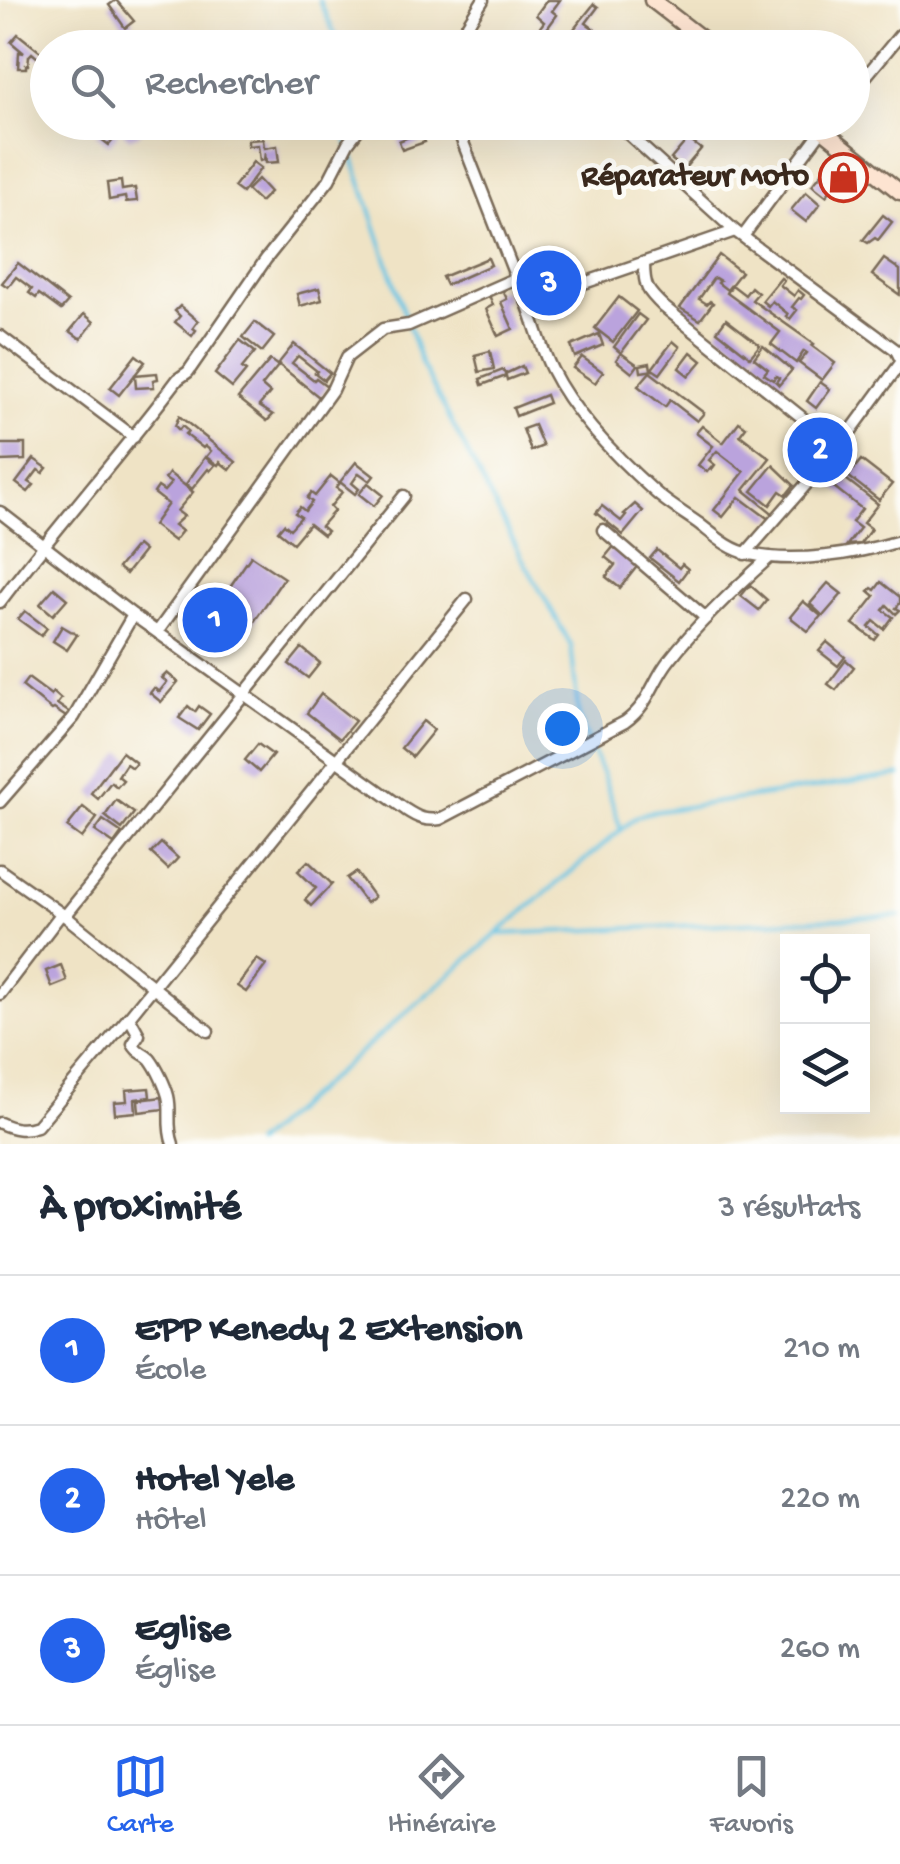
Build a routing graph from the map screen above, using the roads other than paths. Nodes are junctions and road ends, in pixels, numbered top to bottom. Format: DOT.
graph roads {
  1 [pos="483,0"];
  2 [pos="652,0"];
  3 [pos="464,30"];
  4 [pos="691,30"];
  5 [pos="900,35"];
  6 [pos="870,71"];
  7 [pos="350,140"];
  8 [pos="462,140"];
  9 [pos="636,140"];
  10 [pos="810,140"];
  11 [pos="839,140"];
  12 [pos="900,192"];
  13 [pos="739,233"];
  14 [pos="644,263"];
  15 [pos="516,278"];
  16 [pos="528,302"];
  17 [pos="0,336"];
  18 [pos="900,361"];
  19 [pos="134,436"];
  20 [pos="840,447"];
  21 [pos="404,496"];
  22 [pos="0,512"];
  23 [pos="603,530"];
  24 [pos="900,541"];
  25 [pos="42,546"];
  26 [pos="746,554"];
  27 [pos="770,557"];
  28 [pos="467,599"];
  29 [pos="0,602"];
  30 [pos="132,615"];
  31 [pos="706,618"];
  32 [pos="158,631"];
  33 [pos="245,694"];
  34 [pos="338,760"];
  35 [pos="0,802"];
  36 [pos="0,870"];
  37 [pos="63,915"];
  38 [pos="153,987"];
  39 [pos="0,994"];
  40 [pos="129,1017"];
  41 [pos="208,1031"];
  42 [pos="0,1123"];
  43 [pos="173,1144"];
  1 -- 3 [label="street"];
  2 -- 4 [label="street"];
  5 -- 6 [label="street"];
  7 -- 19 [label="street"];
  8 -- 15 [label="street"];
  9 -- 13 [label="street"];
  10 -- 13 [label="street"];
  11 -- 12 [label="street"];
  13 -- 14 [label="street"];
  13 -- 18 [label="street"];
  14 -- 16 [label="street"];
  14 -- 20 [label="street"];
  15 -- 16 [label="street"];
  15 -- 32 [label="street"];
  16 -- 26 [label="street"];
  17 -- 19 [label="street"];
  18 -- 20 [label="street"];
  19 -- 25 [label="street"];
  20 -- 26 [label="street"];
  21 -- 33 [label="street"];
  22 -- 25 [label="street"];
  23 -- 31 [label="street"];
  24 -- 27 [label="street"];
  25 -- 29 [label="street"];
  25 -- 30 [label="street"];
  26 -- 27 [label="street"];
  27 -- 31 [label="street"];
  28 -- 34 [label="street"];
  30 -- 32 [label="street"];
  30 -- 35 [label="street"];
  31 -- 34 [label="street"];
  32 -- 33 [label="street"];
  33 -- 34 [label="street"];
  33 -- 37 [label="street"];
  34 -- 38 [label="street"];
  36 -- 37 [label="street"];
  37 -- 38 [label="street"];
  37 -- 39 [label="street"];
  38 -- 40 [label="street"];
  38 -- 41 [label="street"];
  40 -- 42 [label="street"];
  40 -- 43 [label="street"];
}
